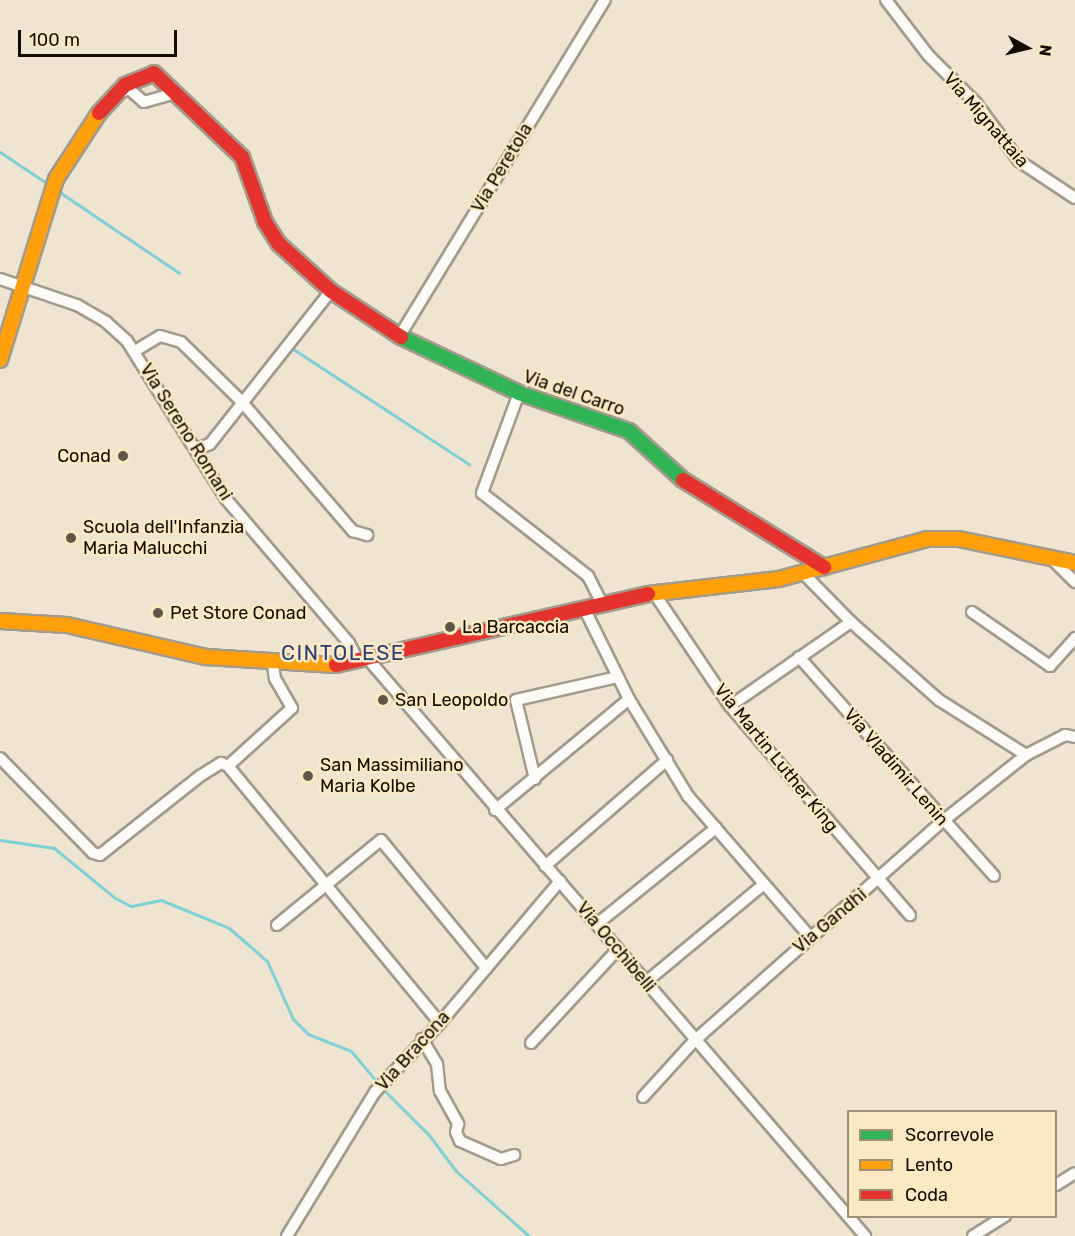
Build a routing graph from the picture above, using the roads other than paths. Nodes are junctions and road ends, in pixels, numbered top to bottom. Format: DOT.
graph roads {
  1 [pos="605,0"];
  2 [pos="886,0"];
  3 [pos="171,87"];
  4 [pos="116,95"];
  5 [pos="1075,198"];
  6 [pos="0,279"];
  7 [pos="23,286"];
  8 [pos="331,291"];
  9 [pos="399,337"];
  10 [pos="135,351"];
  11 [pos="0,360"];
  12 [pos="519,393"];
  13 [pos="241,401"];
  14 [pos="197,449"];
  15 [pos="367,535"];
  16 [pos="1054,561"];
  17 [pos="1075,563"];
  18 [pos="824,567"];
  19 [pos="804,573"];
  20 [pos="1075,582"];
  21 [pos="654,593"];
  22 [pos="602,603"];
  23 [pos="584,608"];
  24 [pos="972,612"];
  25 [pos="0,621"];
  26 [pos="851,622"];
  27 [pos="1075,638"];
  28 [pos="799,657"];
  29 [pos="363,660"];
  30 [pos="273,664"];
  31 [pos="617,677"];
  32 [pos="629,699"];
  33 [pos="730,706"];
  34 [pos="1075,737"];
  35 [pos="1026,755"];
  36 [pos="0,758"];
  37 [pos="667,760"];
  38 [pos="228,766"];
  39 [pos="535,779"];
  40 [pos="495,810"];
  41 [pos="943,821"];
  42 [pos="716,828"];
  43 [pos="545,866"];
  44 [pos="993,876"];
  45 [pos="879,880"];
  46 [pos="560,881"];
  47 [pos="764,884"];
  48 [pos="326,885"];
  49 [pos="910,915"];
  50 [pos="597,924"];
  51 [pos="277,926"];
  52 [pos="810,937"];
  53 [pos="618,949"];
  54 [pos="486,968"];
  55 [pos="646,982"];
  56 [pos="440,1023"];
  57 [pos="422,1039"];
  58 [pos="694,1041"];
  59 [pos="531,1044"];
  60 [pos="643,1097"];
  61 [pos="514,1155"];
  62 [pos="1075,1173"];
  63 [pos="1057,1184"];
  64 [pos="847,1216"];
  65 [pos="848,1218"];
  66 [pos="1002,1218"];
  67 [pos="287,1236"];
  68 [pos="864,1236"];
  69 [pos="973,1236"];
  1 -- 9 [label="street, Via Peretola"];
  2 -- 5 [label="street, Via Mignattaia"];
  3 -- 4 [label="street"];
  3 -- 4 [label="street"];
  3 -- 8 [label="street, Via del Carro"];
  4 -- 7 [label="street"];
  6 -- 7 [label="street, Via Sereno Romani"];
  7 -- 10 [label="street, Via Sereno Romani"];
  7 -- 11 [label="street"];
  8 -- 9 [label="street, Via del Carro"];
  8 -- 13 [label="street"];
  9 -- 12 [label="street, Via del Carro"];
  10 -- 13 [label="street"];
  10 -- 14 [label="street, Via Sereno Romani"];
  12 -- 18 [label="street, Via del Carro"];
  12 -- 22 [label="street"];
  13 -- 14 [label="street"];
  13 -- 15 [label="street"];
  14 -- 29 [label="street, Via Sereno Romani"];
  16 -- 17 [label="street"];
  16 -- 18 [label="street"];
  16 -- 20 [label="street"];
  18 -- 19 [label="street"];
  19 -- 21 [label="street"];
  19 -- 26 [label="street"];
  21 -- 22 [label="street"];
  21 -- 33 [label="street, Via Martin Luther King"];
  22 -- 23 [label="street"];
  23 -- 29 [label="street"];
  23 -- 31 [label="street"];
  24 -- 27 [label="street"];
  25 -- 30 [label="street"];
  26 -- 28 [label="street"];
  26 -- 35 [label="street"];
  28 -- 33 [label="street"];
  28 -- 41 [label="street, Via Vladimir Lenin"];
  29 -- 30 [label="street"];
  29 -- 40 [label="street, Via Occhibelli"];
  30 -- 38 [label="street"];
  31 -- 32 [label="street"];
  31 -- 39 [label="street"];
  32 -- 37 [label="street"];
  32 -- 39 [label="street"];
  33 -- 45 [label="street, Via Martin Luther King"];
  34 -- 35 [label="street, Via Gandhi"];
  35 -- 41 [label="street, Via Gandhi"];
  36 -- 38 [label="street"];
  37 -- 42 [label="street"];
  37 -- 43 [label="street"];
  38 -- 48 [label="street"];
  39 -- 40 [label="street"];
  40 -- 43 [label="street, Via Occhibelli"];
  41 -- 44 [label="street, Via Vladimir Lenin"];
  41 -- 45 [label="street, Via Gandhi"];
  42 -- 47 [label="street"];
  42 -- 50 [label="street"];
  43 -- 46 [label="street, Via Occhibelli"];
  45 -- 49 [label="street, Via Martin Luther King"];
  45 -- 52 [label="street, Via Gandhi"];
  46 -- 50 [label="street, Via Occhibelli"];
  46 -- 54 [label="street, Via Bracona"];
  47 -- 52 [label="street"];
  47 -- 55 [label="street"];
  48 -- 51 [label="street"];
  48 -- 54 [label="street"];
  48 -- 56 [label="street"];
  50 -- 53 [label="street, Via Occhibelli"];
  52 -- 58 [label="street, Via Gandhi"];
  53 -- 55 [label="street, Via Occhibelli"];
  53 -- 59 [label="street"];
  54 -- 56 [label="street, Via Bracona"];
  55 -- 58 [label="street, Via Occhibelli"];
  56 -- 57 [label="street, Via Bracona"];
  57 -- 61 [label="street"];
  57 -- 67 [label="street, Via Bracona"];
  58 -- 60 [label="street, Via Gandhi"];
  58 -- 64 [label="street, Via Occhibelli"];
  62 -- 63 [label="street"];
  65 -- 68 [label="street, Via Occhibelli"];
  66 -- 69 [label="street"];
}
